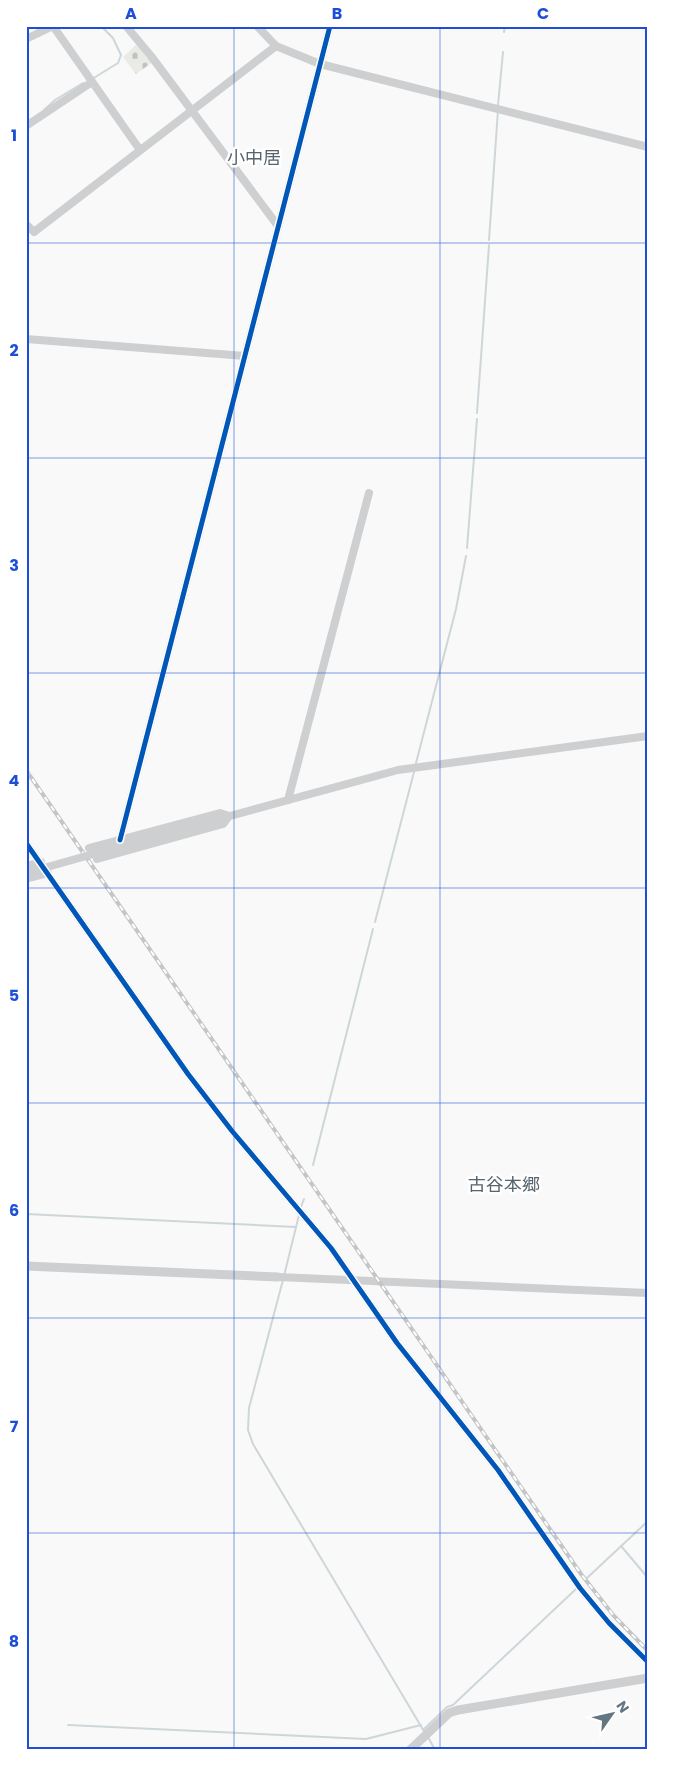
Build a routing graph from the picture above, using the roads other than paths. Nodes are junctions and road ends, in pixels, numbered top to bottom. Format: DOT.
graph roads {
  1 [pos="53,26"];
  2 [pos="126,26"];
  3 [pos="257,26"];
  4 [pos="330,26"];
  5 [pos="26,39"];
  6 [pos="276,46"];
  7 [pos="320,64"];
  8 [pos="92,82"];
  9 [pos="191,111"];
  10 [pos="26,126"];
  11 [pos="648,147"];
  12 [pos="140,150"];
  13 [pos="26,224"];
  14 [pos="278,226"];
  15 [pos="26,339"];
  16 [pos="245,356"];
  17 [pos="369,493"];
  18 [pos="648,736"];
  19 [pos="288,800"];
  20 [pos="229,816"];
  21 [pos="120,840"];
  22 [pos="26,843"];
  23 [pos="89,848"];
  24 [pos="97,859"];
  25 [pos="41,862"];
  26 [pos="26,866"];
  27 [pos="26,872"];
  28 [pos="48,873"];
  29 [pos="26,879"];
  30 [pos="26,1266"];
  31 [pos="278,1277"];
  32 [pos="354,1281"];
  33 [pos="648,1293"];
  34 [pos="648,1662"];
  35 [pos="648,1678"];
  36 [pos="410,1750"];
  1 -- 5 [label="street"];
  1 -- 8 [label="street"];
  2 -- 9 [label="street"];
  3 -- 6 [label="street"];
  4 -- 7 [label="street"];
  6 -- 7 [label="street"];
  6 -- 9 [label="street"];
  7 -- 11 [label="street"];
  7 -- 14 [label="street"];
  8 -- 10 [label="street"];
  8 -- 12 [label="street"];
  9 -- 12 [label="street"];
  9 -- 14 [label="street"];
  12 -- 13 [label="street"];
  14 -- 16 [label="street"];
  15 -- 16 [label="street"];
  16 -- 21 [label="street"];
  17 -- 19 [label="street"];
  18 -- 19 [label="street"];
  19 -- 20 [label="street"];
  20 -- 21 [label="street"];
  20 -- 24 [label="street"];
  20 -- 27 [label="street, bridge"];
  21 -- 23 [label="street"];
  22 -- 25 [label="street"];
  25 -- 26 [label="street"];
  25 -- 28 [label="street"];
  28 -- 29 [label="street"];
  28 -- 32 [label="street"];
  30 -- 31 [label="street"];
  31 -- 32 [label="street"];
  32 -- 33 [label="street"];
  32 -- 34 [label="street"];
  35 -- 36 [label="street"];
}
